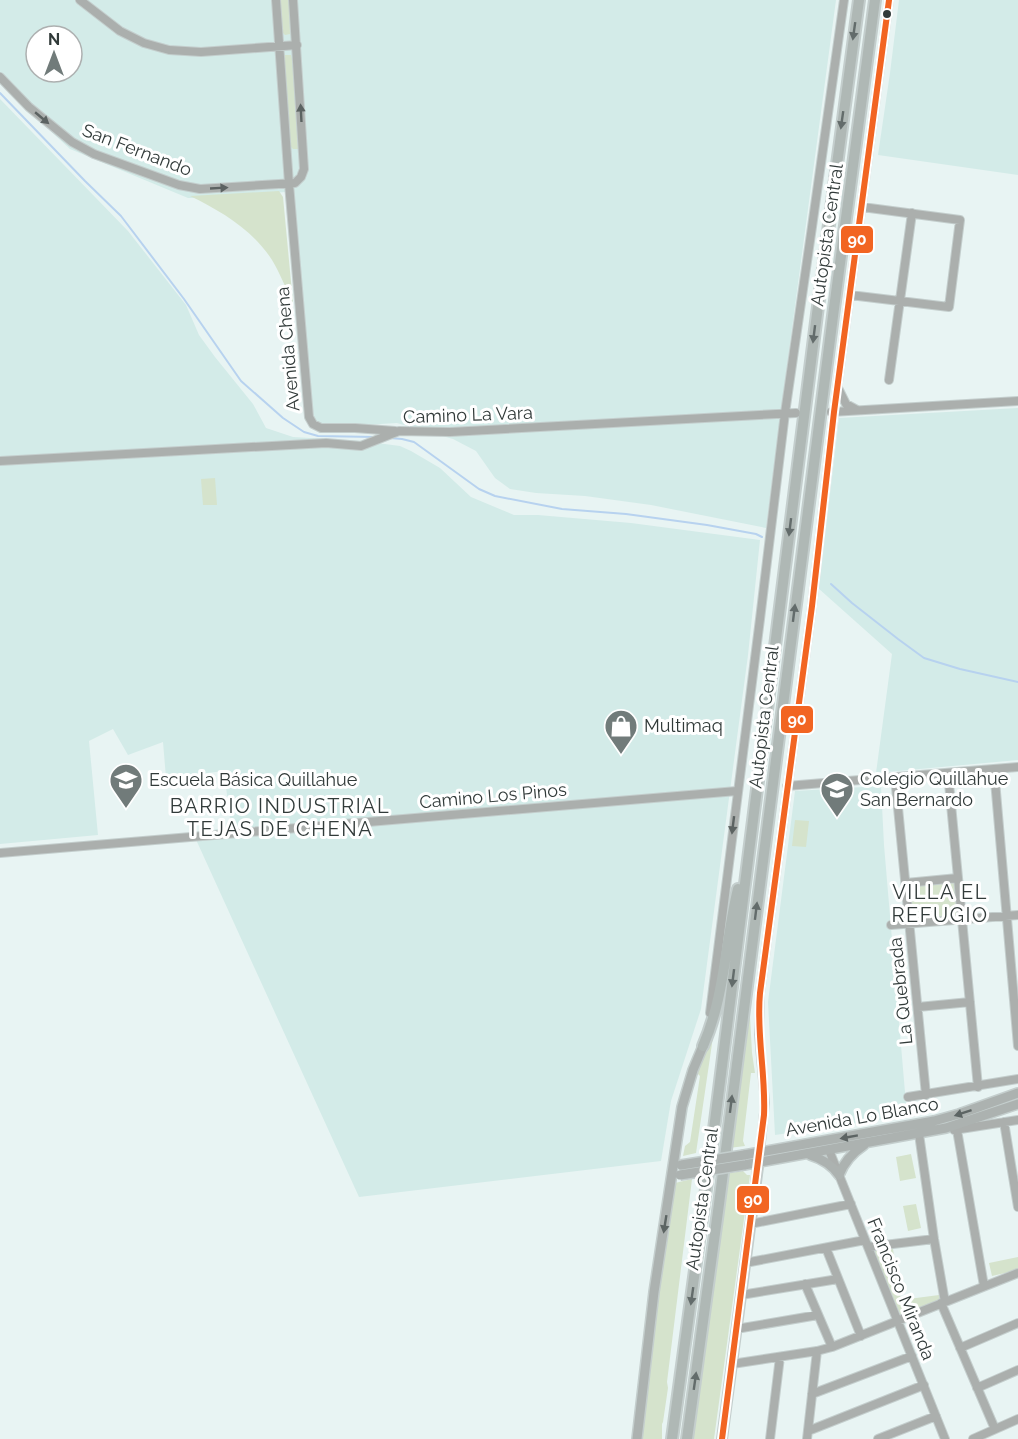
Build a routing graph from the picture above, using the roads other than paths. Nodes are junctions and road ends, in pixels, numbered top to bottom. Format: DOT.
graph roads {
  1 [pos="80,0"];
  2 [pos="276,0"];
  3 [pos="293,0"];
  4 [pos="844,0"];
  5 [pos="858,0"];
  6 [pos="875,0"];
  7 [pos="889,0"];
  8 [pos="297,45"];
  9 [pos="279,47"];
  10 [pos="0,77"];
  11 [pos="303,150"];
  12 [pos="286,151"];
  13 [pos="289,184"];
  14 [pos="862,207"];
  15 [pos="912,213"];
  16 [pos="850,295"];
  17 [pos="900,301"];
  18 [pos="889,380"];
  19 [pos="838,387"];
  20 [pos="1018,401"];
  21 [pos="858,411"];
  22 [pos="796,412"];
  23 [pos="832,412"];
  24 [pos="785,413"];
  25 [pos="395,432"];
  26 [pos="0,460"];
  27 [pos="1018,767"];
  28 [pos="994,769"];
  29 [pos="948,773"];
  30 [pos="895,777"];
  31 [pos="787,786"];
  32 [pos="738,791"];
  33 [pos="0,853"];
  34 [pos="748,857"];
  35 [pos="958,878"];
  36 [pos="906,884"];
  37 [pos="1018,915"];
  38 [pos="1006,916"];
  39 [pos="962,920"];
  40 [pos="910,924"];
  41 [pos="891,925"];
  42 [pos="970,1002"];
  43 [pos="918,1007"];
  44 [pos="703,1046"];
  45 [pos="1018,1046"];
  46 [pos="1018,1079"];
  47 [pos="978,1086"];
  48 [pos="1018,1093"];
  49 [pos="926,1095"];
  50 [pos="908,1098"];
  51 [pos="1018,1104"];
  52 [pos="1018,1120"];
  53 [pos="1004,1122"];
  54 [pos="946,1128"];
  55 [pos="957,1130"];
  56 [pos="919,1134"];
  57 [pos="820,1142"];
  58 [pos="867,1144"];
  59 [pos="829,1150"];
  60 [pos="760,1152"];
  61 [pos="805,1154"];
  62 [pos="759,1162"];
  63 [pos="677,1170"];
  64 [pos="840,1175"];
  65 [pos="851,1204"];
  66 [pos="1018,1207"];
  67 [pos="750,1224"];
  68 [pos="934,1239"];
  69 [pos="867,1244"];
  70 [pos="826,1248"];
  71 [pos="745,1263"];
  72 [pos="1018,1273"];
  73 [pos="838,1279"];
  74 [pos="805,1284"];
  75 [pos="984,1286"];
  76 [pos="741,1295"];
  77 [pos="944,1303"];
  78 [pos="818,1315"];
  79 [pos="898,1321"];
  80 [pos="1018,1323"];
  81 [pos="736,1329"];
  82 [pos="861,1336"];
  83 [pos="832,1347"];
  84 [pos="960,1348"];
  85 [pos="818,1351"];
  86 [pos="912,1356"];
  87 [pos="780,1357"];
  88 [pos="732,1364"];
  89 [pos="1018,1370"];
  90 [pos="924,1385"];
  91 [pos="977,1388"];
  92 [pos="812,1394"];
  93 [pos="936,1416"];
  94 [pos="1018,1419"];
  95 [pos="995,1429"];
  96 [pos="807,1435"];
  97 [pos="637,1439"];
  98 [pos="672,1439"];
  99 [pos="687,1439"];
  100 [pos="722,1439"];
  101 [pos="770,1439"];
  102 [pos="878,1439"];
  103 [pos="945,1439"];
  104 [pos="973,1439"];
  1 -- 9 [label="street"];
  2 -- 9 [label="street"];
  3 -- 8 [label="street"];
  4 -- 24 [label="street"];
  5 -- 34 [label="highway, Autopista Central, one-way"];
  99 -- 6 [label="highway, Autopista Central, one-way"];
  7 -- 14 [label="street"];
  8 -- 9 [label="street"];
  11 -- 8 [label="street, one-way"];
  9 -- 12 [label="street"];
  10 -- 13 [label="street, San Fernando, one-way"];
  11 -- 12 [label="street"];
  11 -- 13 [label="street"];
  12 -- 13 [label="street"];
  13 -- 25 [label="street, Avenida Chena"];
  14 -- 15 [label="street"];
  14 -- 16 [label="street"];
  15 -- 17 [label="street"];
  15 -- 17 [label="street"];
  16 -- 17 [label="street"];
  16 -- 19 [label="street"];
  17 -- 18 [label="street"];
  19 -- 21 [label="street"];
  19 -- 23 [label="street"];
  20 -- 21 [label="street"];
  21 -- 23 [label="street"];
  22 -- 24 [label="street, Camino La Vara"];
  23 -- 31 [label="street"];
  24 -- 25 [label="street, Camino La Vara"];
  24 -- 32 [label="street"];
  25 -- 26 [label="street, Camino La Vara"];
  27 -- 28 [label="street"];
  28 -- 29 [label="street"];
  28 -- 38 [label="street"];
  29 -- 30 [label="street"];
  29 -- 35 [label="street"];
  30 -- 31 [label="street"];
  30 -- 36 [label="street, La Quebrada"];
  31 -- 60 [label="street"];
  32 -- 33 [label="street, Camino Los Pinos"];
  32 -- 44 [label="street, one-way"];
  34 -- 44 [label="highway"];
  34 -- 98 [label="highway, Autopista Central, one-way"];
  35 -- 36 [label="street"];
  35 -- 39 [label="street"];
  36 -- 40 [label="street, La Quebrada"];
  37 -- 38 [label="street"];
  38 -- 39 [label="street"];
  38 -- 45 [label="street"];
  39 -- 40 [label="street"];
  39 -- 42 [label="street"];
  40 -- 41 [label="street"];
  40 -- 43 [label="street, La Quebrada"];
  42 -- 43 [label="street"];
  42 -- 47 [label="street"];
  43 -- 49 [label="street, La Quebrada"];
  44 -- 63 [label="main road"];
  46 -- 47 [label="street, Avenida Lo Blanco"];
  47 -- 49 [label="street, Avenida Lo Blanco"];
  48 -- 57 [label="main road, Avenida Lo Blanco, one-way"];
  49 -- 50 [label="street, Avenida Lo Blanco"];
  51 -- 54 [label="main road, Avenida Lo Blanco"];
  52 -- 53 [label="street, Avenida Lo Blanco"];
  53 -- 55 [label="street, Avenida Lo Blanco"];
  53 -- 66 [label="street"];
  54 -- 55 [label="street, Avenida Lo Blanco"];
  54 -- 56 [label="main road, Avenida Lo Blanco"];
  55 -- 75 [label="street"];
  56 -- 58 [label="main road, Avenida Lo Blanco"];
  56 -- 68 [label="street"];
  57 -- 59 [label="main road"];
  57 -- 60 [label="main road, Avenida Lo Blanco"];
  58 -- 59 [label="main road, Avenida Lo Blanco"];
  58 -- 64 [label="main road"];
  59 -- 61 [label="main road, Avenida Lo Blanco"];
  59 -- 64 [label="street, Francisco Miranda"];
  60 -- 62 [label="main road"];
  60 -- 63 [label="main road, Avenida Lo Blanco, bridge"];
  61 -- 62 [label="main road, Avenida Lo Blanco"];
  61 -- 64 [label="main road"];
  62 -- 63 [label="main road, Avenida Lo Blanco, bridge"];
  62 -- 67 [label="main road"];
  63 -- 97 [label="main road, one-way"];
  64 -- 65 [label="street, Francisco Miranda"];
  65 -- 67 [label="street"];
  65 -- 69 [label="street, Francisco Miranda"];
  67 -- 71 [label="main road"];
  68 -- 69 [label="street"];
  68 -- 77 [label="street"];
  69 -- 70 [label="street"];
  69 -- 79 [label="street, Francisco Miranda"];
  70 -- 71 [label="street"];
  70 -- 73 [label="street"];
  71 -- 76 [label="main road"];
  72 -- 75 [label="street"];
  73 -- 74 [label="street"];
  73 -- 82 [label="street"];
  74 -- 76 [label="street"];
  74 -- 78 [label="street"];
  75 -- 77 [label="street"];
  76 -- 81 [label="main road"];
  77 -- 79 [label="street"];
  77 -- 84 [label="street"];
  78 -- 81 [label="street"];
  78 -- 83 [label="street"];
  79 -- 82 [label="street"];
  79 -- 86 [label="street, Francisco Miranda"];
  80 -- 84 [label="street"];
  81 -- 88 [label="main road"];
  82 -- 83 [label="street"];
  83 -- 85 [label="street"];
  84 -- 91 [label="street"];
  85 -- 87 [label="street"];
  85 -- 92 [label="street"];
  86 -- 90 [label="street, Francisco Miranda"];
  86 -- 92 [label="street"];
  87 -- 88 [label="street"];
  87 -- 101 [label="street"];
  88 -- 100 [label="main road"];
  89 -- 91 [label="street"];
  90 -- 93 [label="street, Francisco Miranda"];
  90 -- 96 [label="street"];
  91 -- 95 [label="street"];
  92 -- 96 [label="street"];
  93 -- 102 [label="street"];
  93 -- 103 [label="street, Francisco Miranda"];
  94 -- 95 [label="street"];
  95 -- 104 [label="street"];
}
